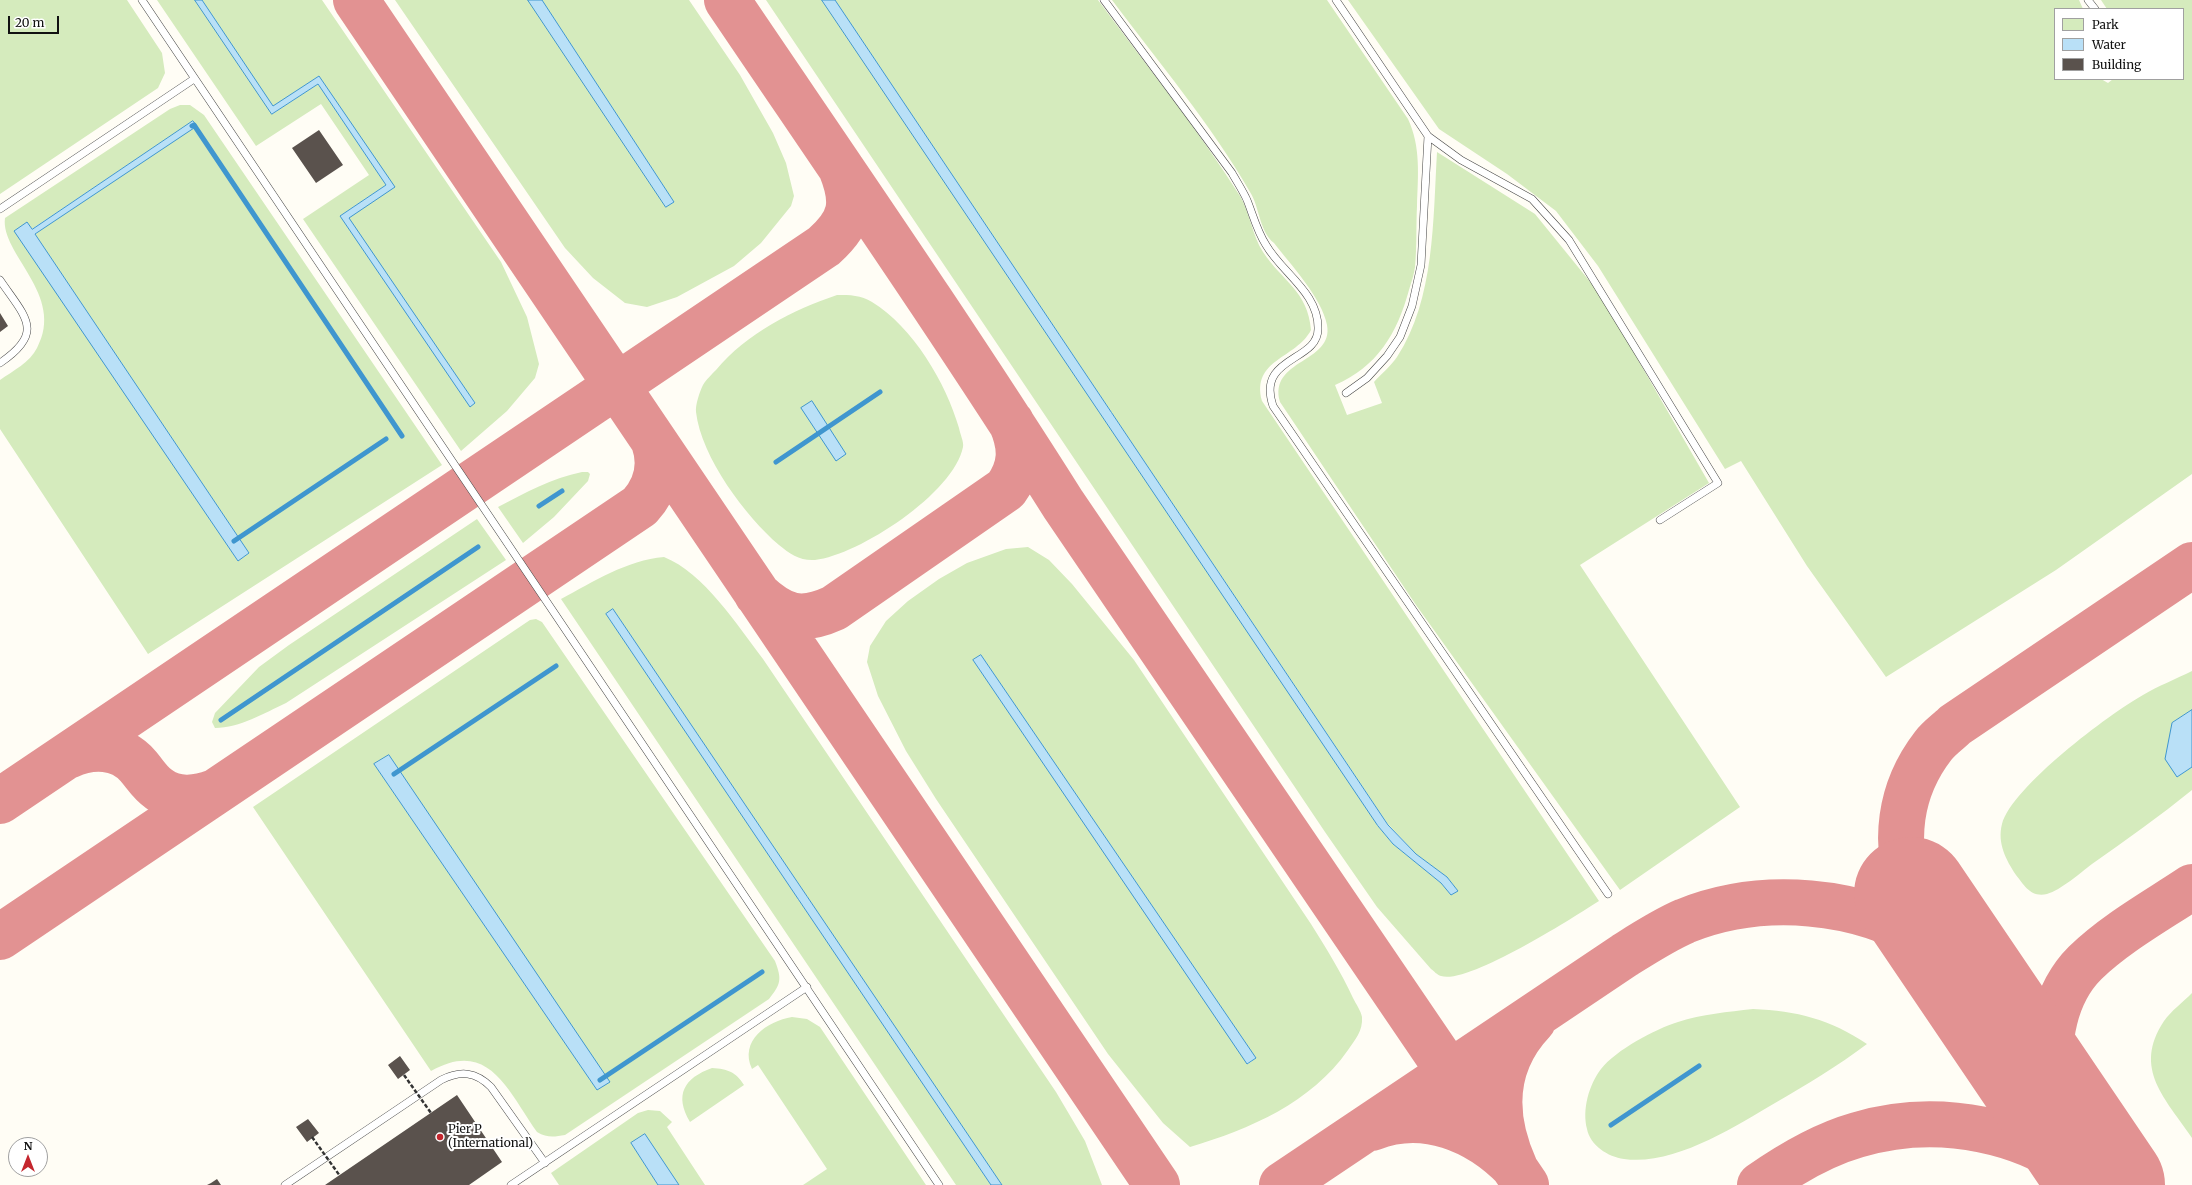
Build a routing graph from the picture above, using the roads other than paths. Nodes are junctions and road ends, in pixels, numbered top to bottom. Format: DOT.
graph roads {
  1 [pos="142,0"];
  2 [pos="1104,0"];
  3 [pos="1336,0"];
  4 [pos="2088,0"];
  5 [pos="2094,8"];
  6 [pos="194,79"];
  7 [pos="1428,136"];
  8 [pos="0,209"];
  9 [pos="0,280"];
  10 [pos="0,363"];
  11 [pos="1346,393"];
  12 [pos="1660,520"];
  13 [pos="1608,894"];
  14 [pos="807,987"];
  15 [pos="545,1163"];
  16 [pos="285,1185"];
  17 [pos="511,1185"];
  18 [pos="939,1185"];
  1 -- 6 [label="lane"];
  2 -- 13 [label="lane"];
  3 -- 7 [label="lane"];
  4 -- 5 [label="lane"];
  6 -- 8 [label="lane"];
  6 -- 14 [label="lane"];
  7 -- 11 [label="lane"];
  7 -- 12 [label="lane"];
  9 -- 10 [label="lane"];
  14 -- 15 [label="lane"];
  14 -- 18 [label="lane"];
  15 -- 16 [label="lane"];
  15 -- 17 [label="lane"];
}
